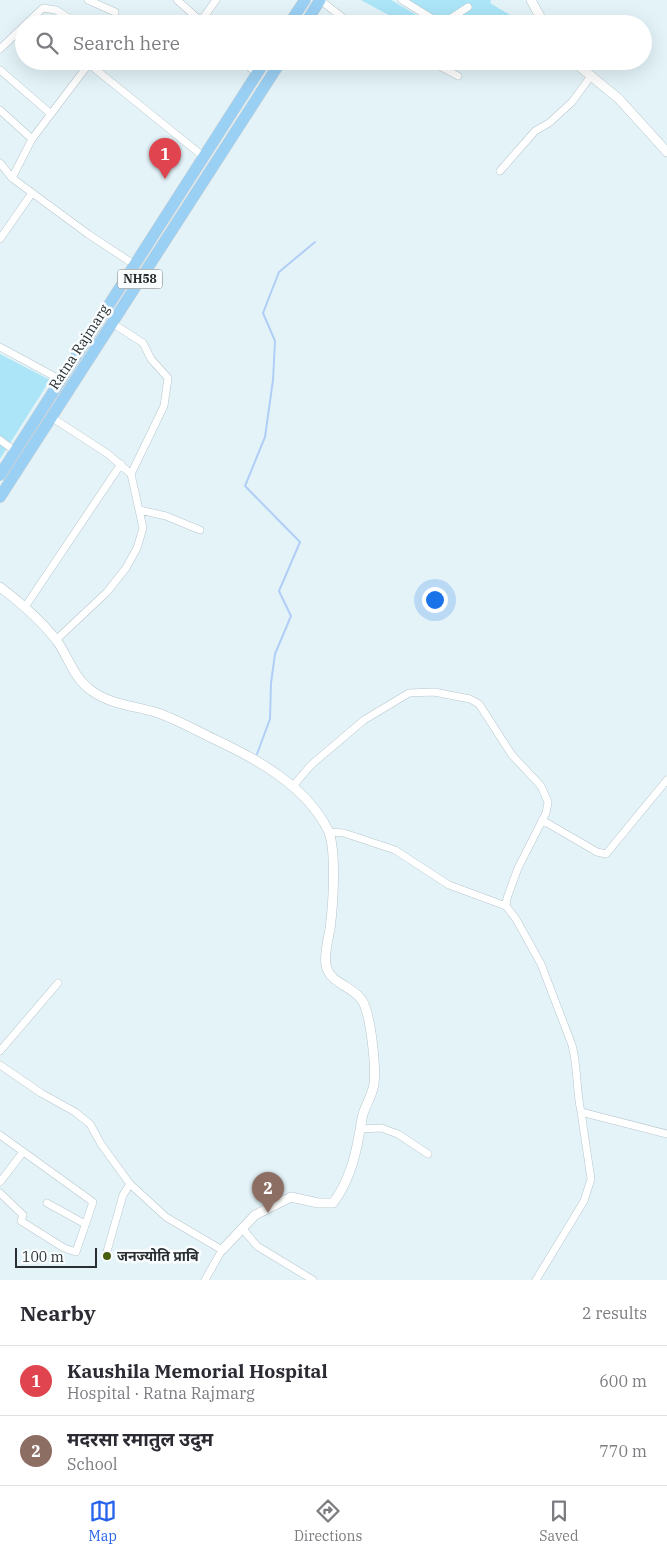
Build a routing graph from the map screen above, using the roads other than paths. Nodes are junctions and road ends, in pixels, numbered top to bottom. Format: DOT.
graph roads {
  1 [pos="88,0"];
  2 [pos="177,0"];
  3 [pos="216,0"];
  4 [pos="305,0"];
  5 [pos="320,0"];
  6 [pos="402,0"];
  7 [pos="531,0"];
  8 [pos="468,7"];
  9 [pos="115,12"];
  10 [pos="36,15"];
  11 [pos="64,15"];
  12 [pos="194,15"];
  13 [pos="206,15"];
  14 [pos="295,15"];
  15 [pos="311,15"];
  16 [pos="339,15"];
  17 [pos="426,15"];
  18 [pos="455,15"];
  19 [pos="539,15"];
  20 [pos="15,35"];
  21 [pos="0,49"];
  22 [pos="0,70"];
  23 [pos="85,70"];
  24 [pos="98,70"];
  25 [pos="253,70"];
  26 [pos="260,70"];
  27 [pos="275,70"];
  28 [pos="447,70"];
  29 [pos="583,70"];
  30 [pos="258,74"];
  31 [pos="458,76"];
  32 [pos="590,76"];
  33 [pos="0,110"];
  34 [pos="51,114"];
  35 [pos="32,139"];
  36 [pos="667,152"];
  37 [pos="204,157"];
  38 [pos="0,163"];
  39 [pos="500,171"];
  40 [pos="12,178"];
  41 [pos="32,193"];
  42 [pos="0,239"];
  43 [pos="135,265"];
  44 [pos="112,323"];
  45 [pos="0,347"];
  46 [pos="61,380"];
  47 [pos="51,417"];
  48 [pos="0,440"];
  49 [pos="15,451"];
  50 [pos="121,464"];
  51 [pos="130,474"];
  52 [pos="0,475"];
  53 [pos="0,497"];
  54 [pos="140,510"];
  55 [pos="200,530"];
  56 [pos="0,587"];
  57 [pos="25,607"];
  58 [pos="56,640"];
  59 [pos="667,780"];
  60 [pos="293,786"];
  61 [pos="542,820"];
  62 [pos="329,832"];
  63 [pos="506,906"];
  64 [pos="58,983"];
  65 [pos="0,1051"];
  66 [pos="0,1064"];
  67 [pos="581,1112"];
  68 [pos="360,1129"];
  69 [pos="667,1134"];
  70 [pos="0,1135"];
  71 [pos="23,1152"];
  72 [pos="428,1154"];
  73 [pos="0,1182"];
  74 [pos="130,1184"];
  75 [pos="0,1192"];
  76 [pos="47,1203"];
  77 [pos="85,1224"];
  78 [pos="242,1228"];
  79 [pos="222,1250"];
  80 [pos="106,1255"];
  81 [pos="205,1280"];
  82 [pos="313,1280"];
  83 [pos="536,1280"];
  1 -- 9 [label="street"];
  2 -- 12 [label="street"];
  3 -- 13 [label="street"];
  4 -- 14 [label="highway"];
  5 -- 15 [label="highway"];
  5 -- 16 [label="street"];
  6 -- 17 [label="street"];
  7 -- 19 [label="street"];
  8 -- 18 [label="street"];
  10 -- 11 [label="street"];
  20 -- 21 [label="street"];
  22 -- 34 [label="street"];
  23 -- 34 [label="street"];
  24 -- 37 [label="street"];
  25 -- 30 [label="street"];
  26 -- 30 [label="highway, Ratna Rajmarg / NH58"];
  27 -- 44 [label="highway, Ratna Rajmarg / NH58"];
  28 -- 31 [label="street"];
  29 -- 32 [label="street"];
  30 -- 37 [label="highway, Ratna Rajmarg / NH58"];
  32 -- 36 [label="street"];
  32 -- 39 [label="street"];
  33 -- 35 [label="street"];
  34 -- 35 [label="street"];
  35 -- 40 [label="street"];
  37 -- 43 [label="highway, Ratna Rajmarg / NH58"];
  38 -- 40 [label="street"];
  40 -- 41 [label="street"];
  41 -- 42 [label="street"];
  41 -- 43 [label="street"];
  43 -- 46 [label="highway, Ratna Rajmarg / NH58"];
  44 -- 47 [label="highway, Ratna Rajmarg / NH58"];
  44 -- 51 [label="street"];
  45 -- 46 [label="street"];
  46 -- 49 [label="highway, Ratna Rajmarg / NH58"];
  47 -- 50 [label="street"];
  47 -- 53 [label="highway, Ratna Rajmarg / NH58"];
  48 -- 49 [label="street"];
  49 -- 52 [label="highway, Ratna Rajmarg / NH58"];
  50 -- 51 [label="street"];
  50 -- 57 [label="street"];
  51 -- 54 [label="street"];
  54 -- 55 [label="street"];
  54 -- 58 [label="street"];
  56 -- 57 [label="street"];
  57 -- 58 [label="street"];
  58 -- 60 [label="street"];
  59 -- 61 [label="street"];
  60 -- 61 [label="street"];
  60 -- 62 [label="street"];
  61 -- 63 [label="street"];
  62 -- 63 [label="street"];
  62 -- 68 [label="street"];
  63 -- 67 [label="street"];
  64 -- 65 [label="street"];
  66 -- 74 [label="street"];
  67 -- 69 [label="street"];
  67 -- 83 [label="street"];
  68 -- 72 [label="street"];
  68 -- 78 [label="street"];
  70 -- 71 [label="street"];
  71 -- 73 [label="street"];
  71 -- 77 [label="street"];
  74 -- 79 [label="street"];
  74 -- 80 [label="street"];
  75 -- 77 [label="street"];
  76 -- 77 [label="street"];
  78 -- 79 [label="street"];
  78 -- 82 [label="street"];
  79 -- 81 [label="street"];
}
